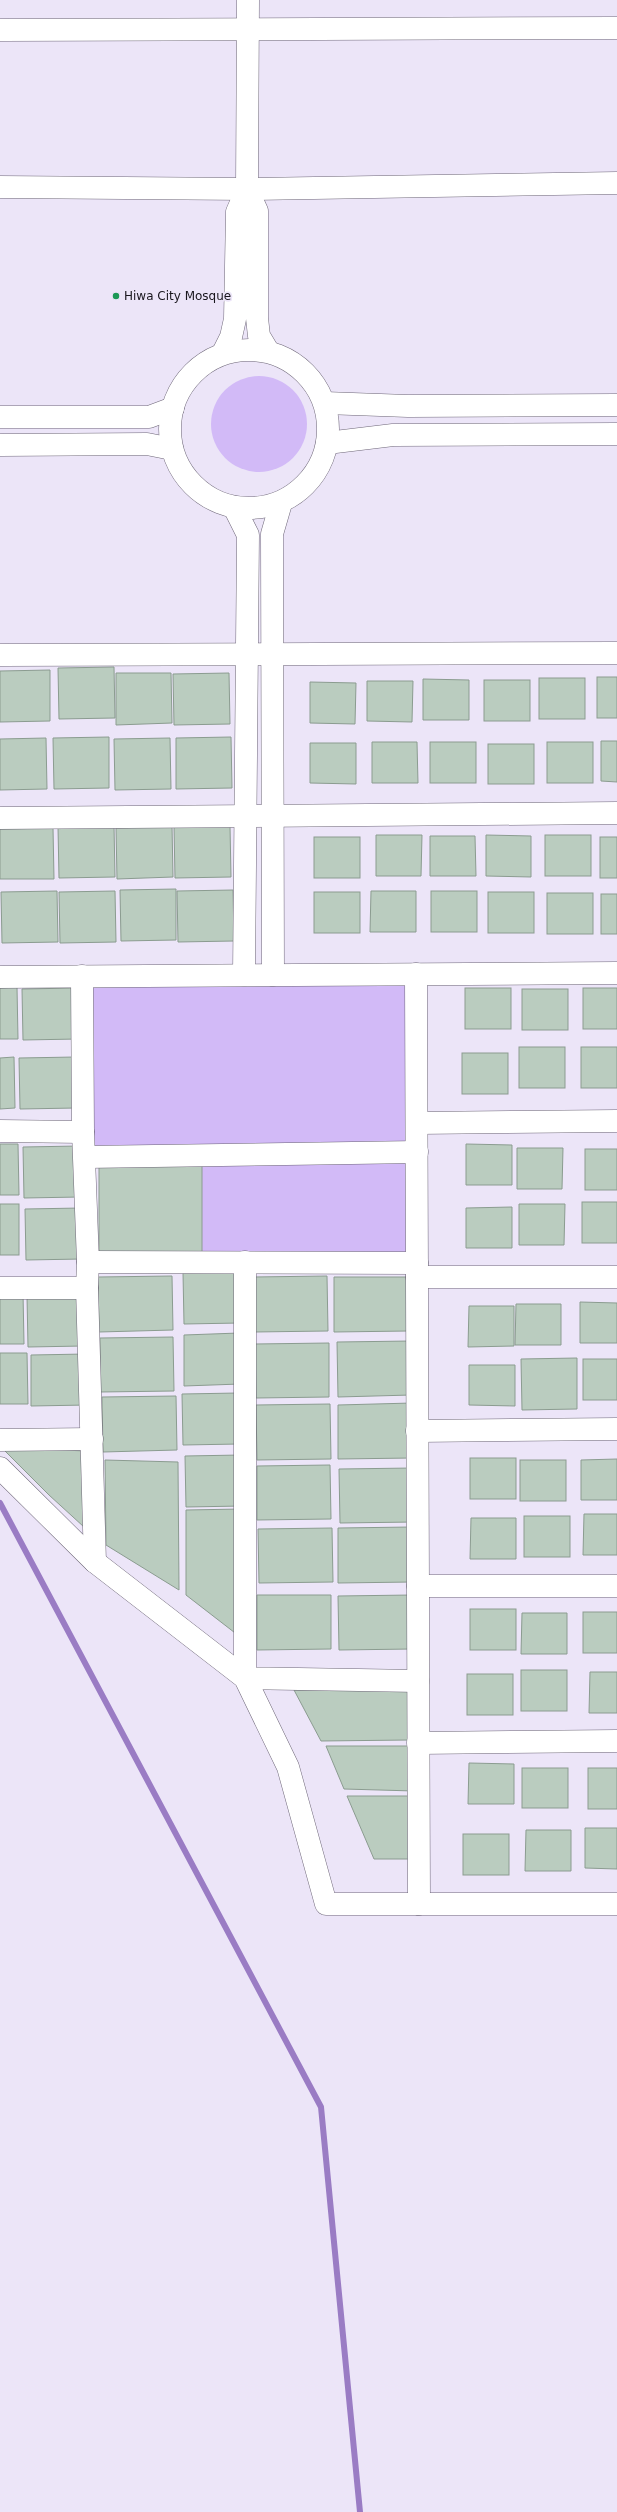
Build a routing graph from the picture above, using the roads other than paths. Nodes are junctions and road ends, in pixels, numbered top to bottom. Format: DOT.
graph roads {
  1 [pos="248,0"];
  2 [pos="617,28"];
  3 [pos="248,29"];
  4 [pos="0,30"];
  5 [pos="617,184"];
  6 [pos="0,187"];
  7 [pos="247,190"];
  8 [pos="268,351"];
  9 [pos="223,353"];
  10 [pos="325,404"];
  11 [pos="617,405"];
  12 [pos="173,408"];
  13 [pos="0,417"];
  14 [pos="149,417"];
  15 [pos="617,434"];
  16 [pos="327,443"];
  17 [pos="148,444"];
  18 [pos="0,445"];
  19 [pos="172,449"];
  20 [pos="281,503"];
  21 [pos="234,507"];
  22 [pos="272,653"];
  23 [pos="617,653"];
  24 [pos="247,654"];
  25 [pos="0,655"];
  26 [pos="617,813"];
  27 [pos="272,814"];
  28 [pos="246,815"];
  29 [pos="0,818"];
  30 [pos="617,973"];
  31 [pos="416,974"];
  32 [pos="244,975"];
  33 [pos="273,975"];
  34 [pos="82,976"];
  35 [pos="0,977"];
  36 [pos="617,1121"];
  37 [pos="417,1123"];
  38 [pos="0,1131"];
  39 [pos="84,1132"];
  40 [pos="417,1152"];
  41 [pos="86,1157"];
  42 [pos="88,1262"];
  43 [pos="244,1262"];
  44 [pos="417,1270"];
  45 [pos="617,1277"];
  46 [pos="0,1288"];
  47 [pos="87,1288"];
  48 [pos="617,1429"];
  49 [pos="417,1431"];
  50 [pos="92,1439"];
  51 [pos="0,1440"];
  52 [pos="0,1468"];
  53 [pos="95,1562"];
  54 [pos="418,1586"];
  55 [pos="617,1586"];
  56 [pos="245,1678"];
  57 [pos="418,1681"];
  58 [pos="617,1741"];
  59 [pos="418,1743"];
  60 [pos="419,1904"];
  61 [pos="617,1904"];
  1 -- 3 [label="street"];
  2 -- 3 [label="street"];
  3 -- 4 [label="street"];
  3 -- 7 [label="street"];
  5 -- 7 [label="street"];
  6 -- 7 [label="street"];
  7 -- 8 [label="street"];
  7 -- 9 [label="street"];
  8 -- 9 [label="street"];
  8 -- 10 [label="street"];
  9 -- 12 [label="street"];
  10 -- 11 [label="street"];
  10 -- 16 [label="street"];
  12 -- 14 [label="street"];
  12 -- 19 [label="street"];
  13 -- 14 [label="street"];
  14 -- 17 [label="street"];
  15 -- 16 [label="street"];
  16 -- 20 [label="street"];
  17 -- 18 [label="street"];
  17 -- 19 [label="street"];
  19 -- 21 [label="street"];
  20 -- 21 [label="street"];
  20 -- 22 [label="street"];
  21 -- 24 [label="street"];
  22 -- 23 [label="street"];
  22 -- 24 [label="street"];
  22 -- 27 [label="street"];
  24 -- 25 [label="street"];
  24 -- 28 [label="street"];
  26 -- 27 [label="street"];
  27 -- 28 [label="street"];
  27 -- 33 [label="street"];
  28 -- 29 [label="street"];
  28 -- 32 [label="street"];
  30 -- 31 [label="street"];
  31 -- 33 [label="street"];
  31 -- 37 [label="street"];
  32 -- 33 [label="street"];
  32 -- 34 [label="street"];
  34 -- 35 [label="street"];
  34 -- 39 [label="street"];
  36 -- 37 [label="street"];
  37 -- 40 [label="street"];
  38 -- 39 [label="street"];
  39 -- 41 [label="street"];
  40 -- 41 [label="street"];
  40 -- 44 [label="street"];
  41 -- 42 [label="street"];
  42 -- 43 [label="street"];
  42 -- 47 [label="street"];
  43 -- 44 [label="street"];
  43 -- 56 [label="street"];
  44 -- 45 [label="street"];
  44 -- 49 [label="street"];
  46 -- 47 [label="street"];
  47 -- 50 [label="street"];
  48 -- 49 [label="street"];
  49 -- 54 [label="street"];
  50 -- 51 [label="street"];
  50 -- 53 [label="street"];
  52 -- 53 [label="street"];
  53 -- 56 [label="street"];
  54 -- 55 [label="street"];
  54 -- 57 [label="street"];
  56 -- 57 [label="street"];
  56 -- 60 [label="street"];
  57 -- 59 [label="street"];
  58 -- 59 [label="street"];
  59 -- 60 [label="street"];
  60 -- 61 [label="street"];
}
